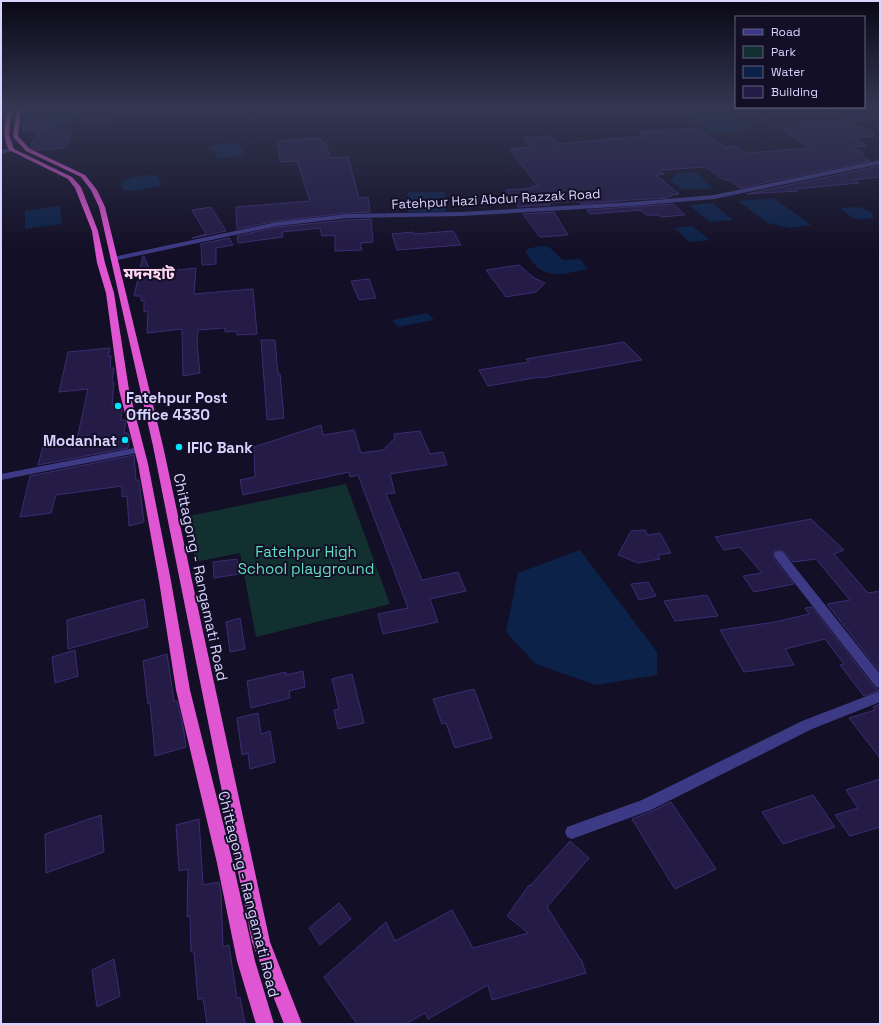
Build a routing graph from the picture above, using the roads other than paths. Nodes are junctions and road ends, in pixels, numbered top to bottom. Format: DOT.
graph roads {
  1 [pos="15,155"];
  2 [pos="38,155"];
  3 [pos="880,162"];
  4 [pos="112,259"];
  5 [pos="139,450"];
  6 [pos="1,477"];
  7 [pos="779,555"];
  8 [pos="880,683"];
  9 [pos="880,696"];
  10 [pos="572,832"];
  11 [pos="265,1024"];
  12 [pos="293,1024"];
  1 -- 5 [label="highway, Chittagong - Rangamati Road"];
  2 -- 4 [label="highway, Chittagong - Rangamati Road"];
  3 -- 4 [label="street, Fatehpur Hazi Abdur Razzak Road"];
  4 -- 12 [label="highway, Chittagong - Rangamati Road"];
  5 -- 6 [label="street"];
  5 -- 11 [label="highway, Chittagong - Rangamati Road"];
  7 -- 8 [label="street"];
  9 -- 10 [label="street"];
}
